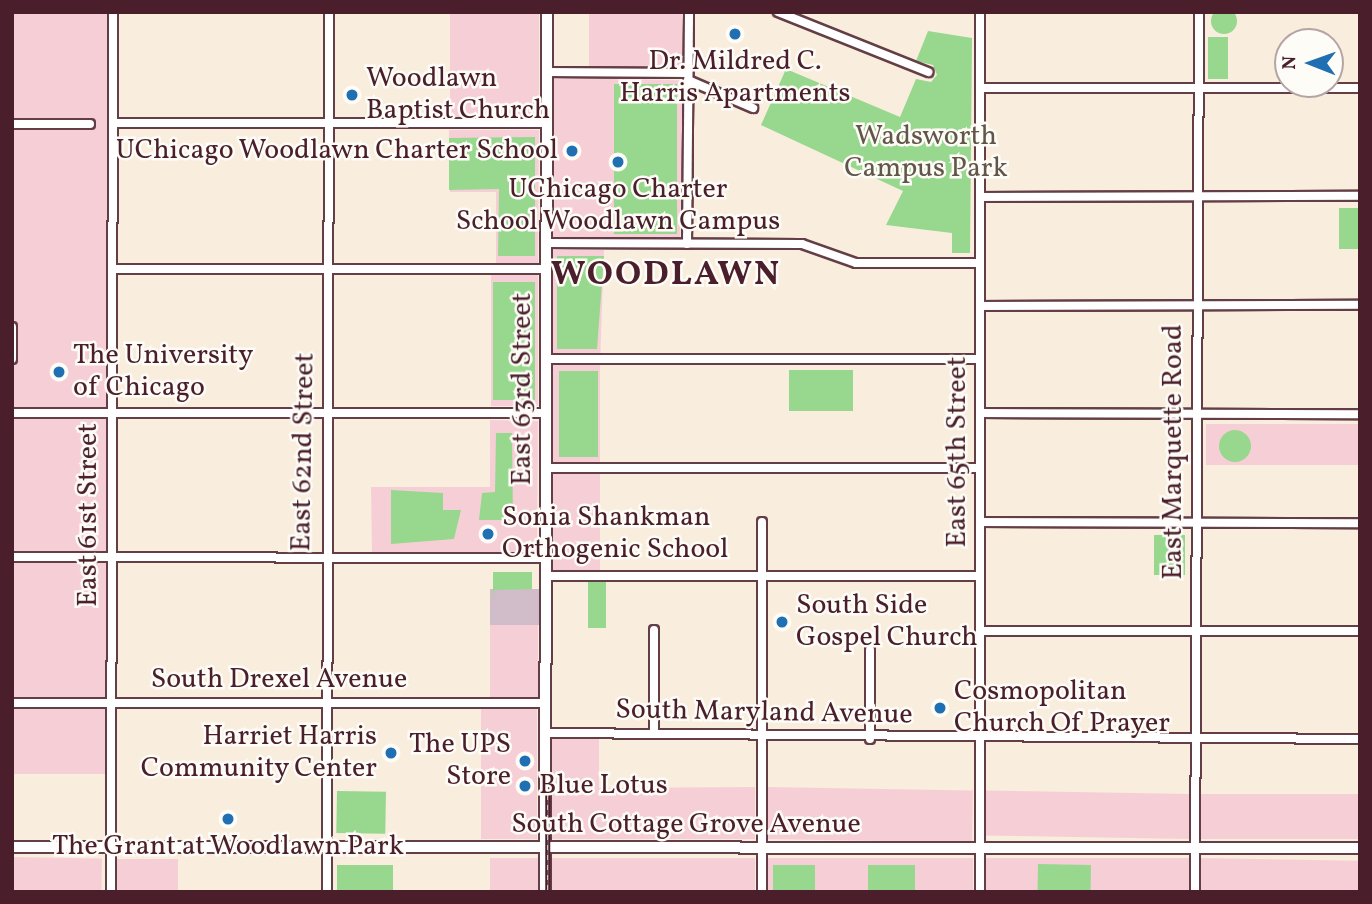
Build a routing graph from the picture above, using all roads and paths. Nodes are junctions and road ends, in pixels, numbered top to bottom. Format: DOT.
graph roads {
  1 [pos="113,12"];
  2 [pos="329,12"];
  3 [pos="547,12"];
  4 [pos="689,12"];
  5 [pos="778,12"];
  6 [pos="980,12"];
  7 [pos="1199,12"];
  8 [pos="547,72"];
  9 [pos="928,72"];
  10 [pos="688,76"];
  11 [pos="980,88"];
  12 [pos="1198,88"];
  13 [pos="1360,88"];
  14 [pos="753,108"];
  15 [pos="113,123"];
  16 [pos="547,123"];
  17 [pos="12,124"];
  18 [pos="90,124"];
  19 [pos="329,125"];
  20 [pos="1197,196"];
  21 [pos="1360,196"];
  22 [pos="980,197"];
  23 [pos="547,243"];
  24 [pos="687,244"];
  25 [pos="980,263"];
  26 [pos="112,269"];
  27 [pos="328,269"];
  28 [pos="547,269"];
  29 [pos="1197,305"];
  30 [pos="1360,305"];
  31 [pos="980,306"];
  32 [pos="12,327"];
  33 [pos="12,359"];
  34 [pos="546,359"];
  35 [pos="980,359"];
  36 [pos="112,412"];
  37 [pos="329,412"];
  38 [pos="12,413"];
  39 [pos="546,413"];
  40 [pos="980,413"];
  41 [pos="1196,414"];
  42 [pos="1360,414"];
  43 [pos="546,468"];
  44 [pos="980,468"];
  45 [pos="762,522"];
  46 [pos="980,522"];
  47 [pos="1196,523"];
  48 [pos="1360,523"];
  49 [pos="12,557"];
  50 [pos="111,558"];
  51 [pos="325,558"];
  52 [pos="546,558"];
  53 [pos="546,576"];
  54 [pos="762,576"];
  55 [pos="980,576"];
  56 [pos="654,631"];
  57 [pos="980,631"];
  58 [pos="1196,631"];
  59 [pos="1360,631"];
  60 [pos="870,650"];
  61 [pos="12,703"];
  62 [pos="111,703"];
  63 [pos="325,703"];
  64 [pos="545,703"];
  65 [pos="545,733"];
  66 [pos="654,734"];
  67 [pos="762,736"];
  68 [pos="870,738"];
  69 [pos="980,739"];
  70 [pos="1195,739"];
  71 [pos="1360,739"];
  72 [pos="12,847"];
  73 [pos="110,847"];
  74 [pos="327,847"];
  75 [pos="545,847"];
  76 [pos="762,848"];
  77 [pos="979,848"];
  78 [pos="1195,848"];
  79 [pos="1360,848"];
  80 [pos="111,892"];
  81 [pos="327,892"];
  82 [pos="545,892"];
  83 [pos="762,892"];
  84 [pos="980,892"];
  85 [pos="1195,892"];
  1 -- 15 [label="street, East 61st Street"];
  2 -- 19 [label="street, East 62nd Street"];
  3 -- 8 [label="main road, East 63rd Street"];
  4 -- 10 [label="street"];
  5 -- 9 [label="street"];
  6 -- 11 [label="street, East 65th Street"];
  7 -- 12 [label="street, East Marquette Road"];
  8 -- 10 [label="street"];
  8 -- 16 [label="main road, East 63rd Street"];
  10 -- 14 [label="street"];
  10 -- 24 [label="street"];
  11 -- 12 [label="street"];
  11 -- 22 [label="street, East 65th Street"];
  12 -- 13 [label="street"];
  12 -- 20 [label="street, East Marquette Road"];
  15 -- 19 [label="street"];
  15 -- 26 [label="street, East 61st Street"];
  16 -- 19 [label="street"];
  16 -- 23 [label="main road, East 63rd Street"];
  17 -- 18 [label="street"];
  19 -- 27 [label="street, East 62nd Street"];
  20 -- 21 [label="street"];
  20 -- 22 [label="street"];
  20 -- 29 [label="street, East Marquette Road"];
  22 -- 25 [label="street, East 65th Street"];
  23 -- 24 [label="street"];
  23 -- 28 [label="main road, East 63rd Street"];
  24 -- 25 [label="street"];
  25 -- 31 [label="street, East 65th Street"];
  26 -- 27 [label="street"];
  26 -- 36 [label="street, East 61st Street"];
  27 -- 28 [label="street"];
  27 -- 37 [label="street, East 62nd Street"];
  28 -- 34 [label="main road, East 63rd Street"];
  29 -- 30 [label="street"];
  29 -- 31 [label="street"];
  29 -- 41 [label="street, East Marquette Road"];
  31 -- 35 [label="street, East 65th Street"];
  32 -- 33 [label="street"];
  34 -- 35 [label="street"];
  34 -- 39 [label="main road, East 63rd Street"];
  35 -- 40 [label="street, East 65th Street"];
  36 -- 37 [label="street"];
  36 -- 38 [label="street"];
  36 -- 50 [label="street, East 61st Street"];
  37 -- 39 [label="street"];
  37 -- 51 [label="street, East 62nd Street"];
  39 -- 43 [label="main road, East 63rd Street"];
  40 -- 41 [label="street"];
  40 -- 44 [label="street, East 65th Street"];
  41 -- 42 [label="street"];
  41 -- 47 [label="street, East Marquette Road"];
  43 -- 44 [label="street"];
  43 -- 52 [label="main road, East 63rd Street"];
  44 -- 46 [label="street, East 65th Street"];
  45 -- 54 [label="street"];
  46 -- 47 [label="street"];
  46 -- 55 [label="street, East 65th Street"];
  47 -- 48 [label="street"];
  47 -- 58 [label="street, East Marquette Road"];
  49 -- 50 [label="street"];
  50 -- 51 [label="street"];
  50 -- 62 [label="street, East 61st Street"];
  51 -- 52 [label="street"];
  51 -- 63 [label="street, East 62nd Street"];
  52 -- 53 [label="main road, East 63rd Street"];
  53 -- 54 [label="street"];
  53 -- 64 [label="main road, East 63rd Street"];
  54 -- 55 [label="street"];
  54 -- 67 [label="street"];
  55 -- 57 [label="street, East 65th Street"];
  56 -- 66 [label="street"];
  57 -- 58 [label="street"];
  57 -- 69 [label="street, East 65th Street"];
  58 -- 59 [label="street"];
  58 -- 70 [label="street, East Marquette Road"];
  60 -- 68 [label="street"];
  61 -- 62 [label="street, South Drexel Avenue"];
  62 -- 63 [label="street, South Drexel Avenue"];
  62 -- 73 [label="street, East 61st Street"];
  63 -- 64 [label="street, South Drexel Avenue"];
  63 -- 74 [label="street, East 62nd Street"];
  64 -- 65 [label="main road, East 63rd Street"];
  65 -- 66 [label="street, South Maryland Avenue"];
  65 -- 75 [label="main road, East 63rd Street"];
  66 -- 67 [label="street, South Maryland Avenue"];
  67 -- 68 [label="street, South Maryland Avenue"];
  67 -- 76 [label="street"];
  68 -- 69 [label="street, South Maryland Avenue"];
  69 -- 70 [label="street, South Maryland Avenue"];
  69 -- 77 [label="street, East 65th Street"];
  70 -- 71 [label="street, South Maryland Avenue"];
  70 -- 78 [label="street, East Marquette Road"];
  72 -- 73 [label="main road, South Cottage Grove Avenue"];
  73 -- 74 [label="main road, South Cottage Grove Avenue"];
  73 -- 80 [label="street, East 61st Street"];
  74 -- 75 [label="main road, South Cottage Grove Avenue"];
  74 -- 81 [label="street, East 62nd Street"];
  75 -- 76 [label="main road, South Cottage Grove Avenue"];
  75 -- 82 [label="main road, East 63rd Street"];
  76 -- 77 [label="main road, South Cottage Grove Avenue"];
  76 -- 83 [label="street"];
  77 -- 78 [label="main road, South Cottage Grove Avenue"];
  77 -- 84 [label="street, East 65th Street"];
  78 -- 79 [label="main road, South Cottage Grove Avenue"];
  78 -- 85 [label="street, East Marquette Road"];
}
